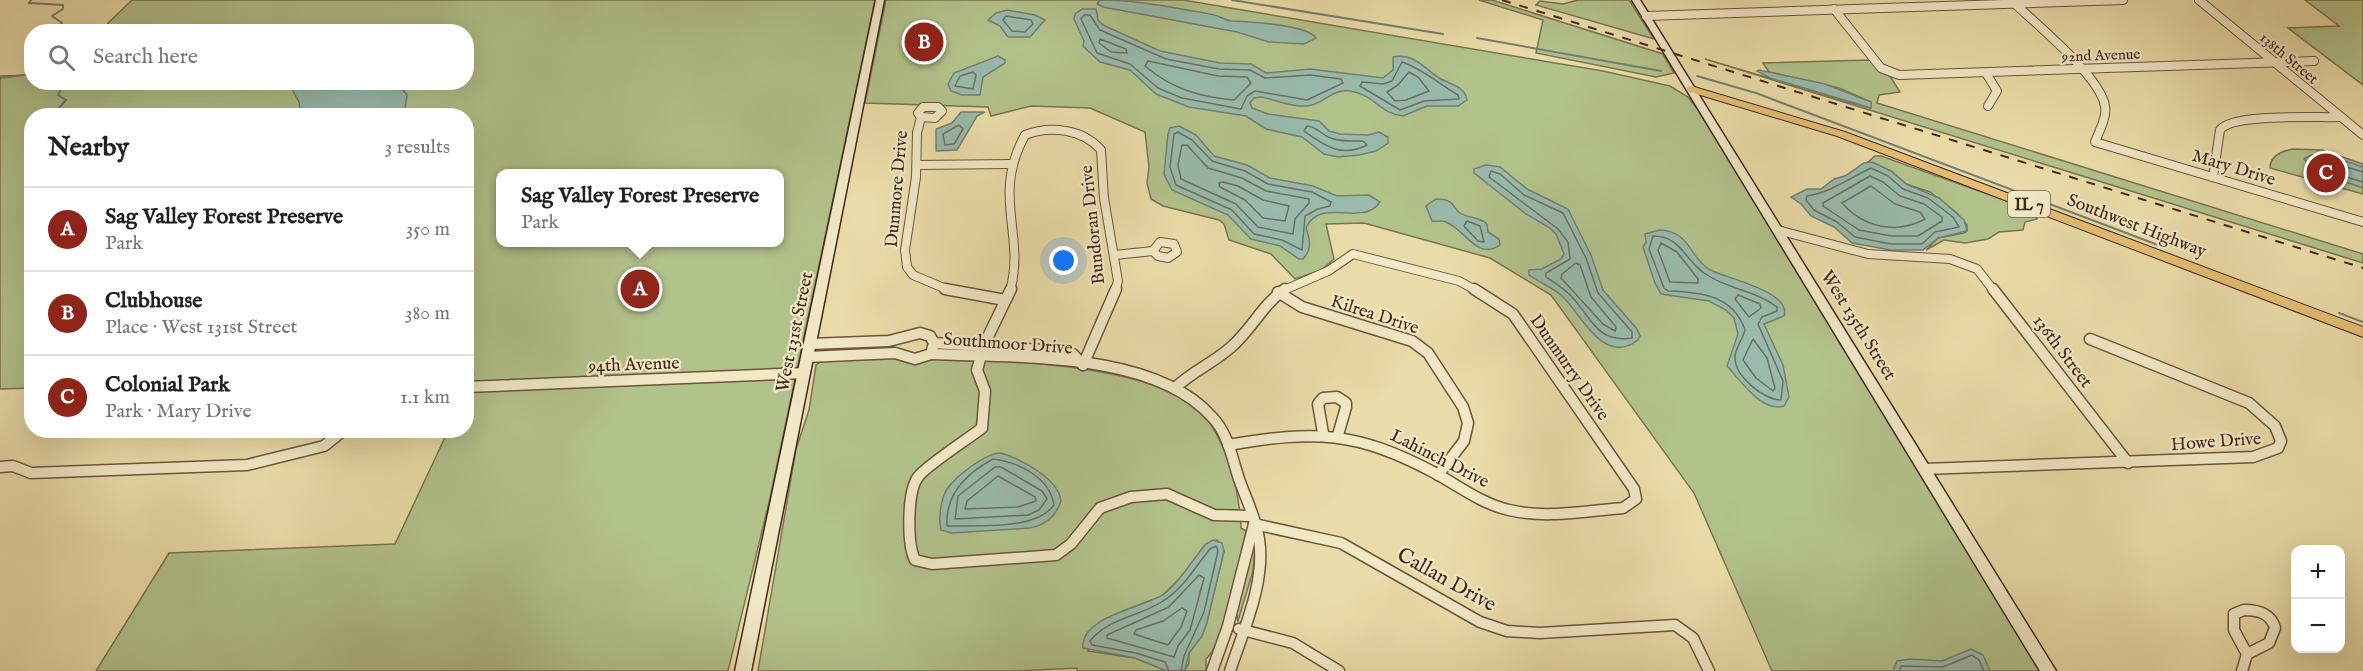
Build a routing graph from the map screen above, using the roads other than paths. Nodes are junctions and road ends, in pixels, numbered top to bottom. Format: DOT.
graph roads {
  1 [pos="880,0"];
  2 [pos="1636,0"];
  3 [pos="2123,0"];
  4 [pos="2199,0"];
  5 [pos="2013,2"];
  6 [pos="1834,9"];
  7 [pos="1646,16"];
  8 [pos="2314,61"];
  9 [pos="2274,63"];
  10 [pos="2081,69"];
  11 [pos="1986,72"];
  12 [pos="1691,89"];
  13 [pos="1988,106"];
  14 [pos="921,117"];
  15 [pos="2340,117"];
  16 [pos="2363,135"];
  17 [pos="1010,164"];
  18 [pos="917,165"];
  19 [pos="2213,177"];
  20 [pos="2363,222"];
  21 [pos="1778,230"];
  22 [pos="1153,251"];
  23 [pos="1114,255"];
  24 [pos="1278,292"];
  25 [pos="1005,300"];
  26 [pos="2363,332"];
  27 [pos="2090,339"];
  28 [pos="934,343"];
  29 [pos="984,346"];
  30 [pos="808,350"];
  31 [pos="931,354"];
  32 [pos="981,357"];
  33 [pos="1083,364"];
  34 [pos="804,373"];
  35 [pos="474,387"];
  36 [pos="1176,387"];
  37 [pos="1323,433"];
  38 [pos="1338,435"];
  39 [pos="334,438"];
  40 [pos="1228,445"];
  41 [pos="2128,463"];
  42 [pos="0,466"];
  43 [pos="1924,469"];
  44 [pos="1438,475"];
  45 [pos="1635,502"];
  46 [pos="1253,520"];
  47 [pos="1228,626"];
  48 [pos="1242,630"];
  49 [pos="2247,654"];
  50 [pos="743,671"];
  51 [pos="1212,671"];
  52 [pos="1230,671"];
  53 [pos="1339,671"];
  54 [pos="1709,671"];
  55 [pos="2048,671"];
  56 [pos="2242,671"];
  1 -- 30 [label="street, West 131st Street"];
  2 -- 7 [label="street, West 135th Street"];
  3 -- 5 [label="street"];
  4 -- 9 [label="street, 138th Street"];
  5 -- 6 [label="street"];
  5 -- 10 [label="street"];
  6 -- 7 [label="street"];
  6 -- 11 [label="street, 92nd Avenue"];
  7 -- 12 [label="street, West 135th Street"];
  8 -- 9 [label="street, 92nd Avenue"];
  9 -- 10 [label="street, 92nd Avenue"];
  9 -- 15 [label="street, 138th Street"];
  10 -- 11 [label="street, 92nd Avenue"];
  10 -- 19 [label="street, Mary Drive"];
  11 -- 13 [label="street"];
  12 -- 21 [label="street, West 135th Street"];
  12 -- 26 [label="main road, Southwest Highway / IL 7"];
  14 -- 18 [label="street, Dunmore Drive"];
  15 -- 16 [label="street, 138th Street"];
  15 -- 19 [label="street"];
  17 -- 18 [label="street"];
  17 -- 23 [label="street, Bundoran Drive"];
  17 -- 25 [label="street"];
  18 -- 25 [label="street, Dunmore Drive"];
  19 -- 20 [label="street, Mary Drive"];
  21 -- 41 [label="street, 136th Street"];
  21 -- 43 [label="street, West 135th Street"];
  22 -- 23 [label="street"];
  23 -- 33 [label="street, Bundoran Drive"];
  24 -- 36 [label="street, Dunmurry Drive"];
  24 -- 44 [label="street, Kilrea Drive"];
  24 -- 45 [label="street, Dunmurry Drive"];
  25 -- 29 [label="street"];
  27 -- 41 [label="street, Howe Drive"];
  28 -- 29 [label="street, Southmoor Drive"];
  28 -- 30 [label="street, Southmoor Drive"];
  28 -- 31 [label="street, Southmoor Drive"];
  29 -- 32 [label="street"];
  29 -- 33 [label="street, Southmoor Drive"];
  30 -- 31 [label="street, Southmoor Drive"];
  30 -- 34 [label="street, West 131st Street"];
  31 -- 32 [label="street, Southmoor Drive"];
  32 -- 33 [label="street, Southmoor Drive"];
  32 -- 46 [label="street, Callan Drive"];
  33 -- 36 [label="street, Southmoor Drive"];
  34 -- 35 [label="street, 94th Avenue"];
  34 -- 50 [label="street, West 131st Street"];
  36 -- 40 [label="street, Southmoor Drive"];
  37 -- 38 [label="street, Lahinch Drive"];
  37 -- 38 [label="street"];
  37 -- 40 [label="street, Lahinch Drive"];
  38 -- 44 [label="street, Lahinch Drive"];
  39 -- 42 [label="street"];
  40 -- 46 [label="street, Southmoor Drive"];
  41 -- 43 [label="street, Howe Drive"];
  43 -- 55 [label="street, West 135th Street"];
  44 -- 45 [label="street, Lahinch Drive"];
  46 -- 47 [label="street"];
  46 -- 48 [label="street, Southmoor Drive"];
  46 -- 54 [label="street, Callan Drive"];
  47 -- 48 [label="street"];
  47 -- 51 [label="street"];
  48 -- 52 [label="street, Southmoor Drive"];
  48 -- 53 [label="street"];
  49 -- 56 [label="street"];
}
